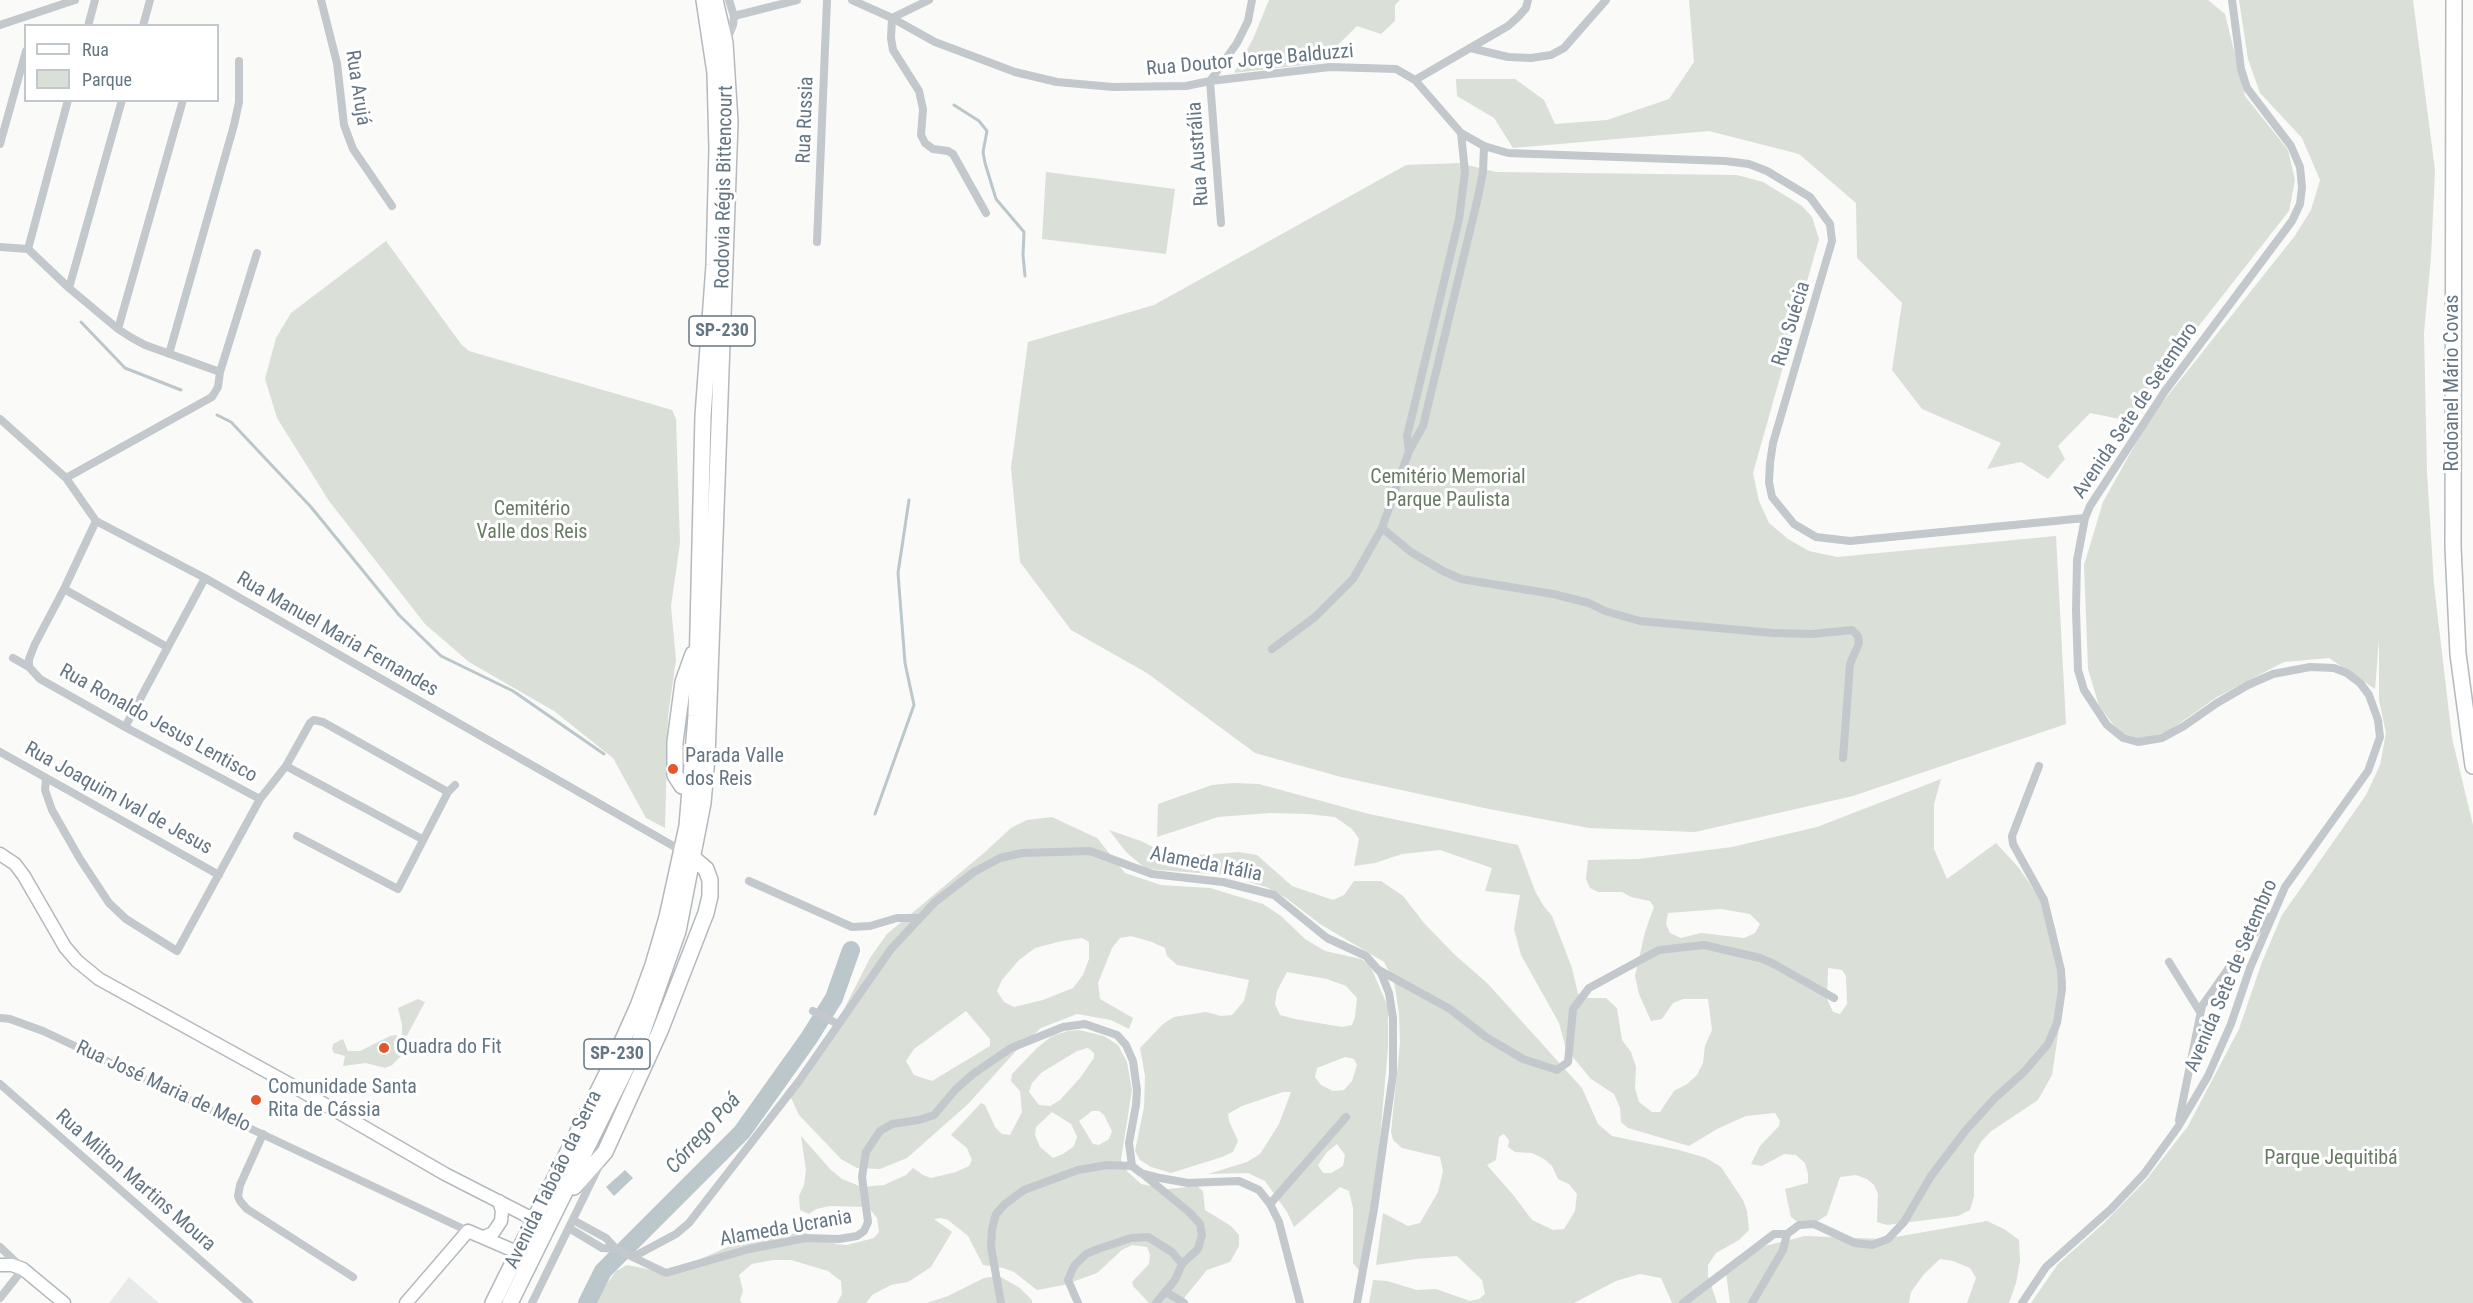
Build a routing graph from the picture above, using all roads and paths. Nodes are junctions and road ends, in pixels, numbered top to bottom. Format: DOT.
graph roads {
  1 [pos="75,0"];
  2 [pos="95,0"];
  3 [pos="150,0"];
  4 [pos="321,0"];
  5 [pos="704,0"];
  6 [pos="715,0"];
  7 [pos="729,0"];
  8 [pos="797,0"];
  9 [pos="827,0"];
  10 [pos="852,0"];
  11 [pos="929,0"];
  12 [pos="1252,0"];
  13 [pos="1528,0"];
  14 [pos="1606,0"];
  15 [pos="2232,0"];
  16 [pos="2454,0"];
  17 [pos="36,13"];
  18 [pos="734,16"];
  19 [pos="892,18"];
  20 [pos="33,24"];
  21 [pos="89,24"];
  22 [pos="144,24"];
  23 [pos="0,25"];
  24 [pos="725,43"];
  25 [pos="1470,48"];
  26 [pos="24,58"];
  27 [pos="239,61"];
  28 [pos="1415,80"];
  29 [pos="1210,81"];
  30 [pos="67,102"];
  31 [pos="121,102"];
  32 [pos="182,102"];
  33 [pos="1461,133"];
  34 [pos="0,144"];
  35 [pos="1484,146"];
  36 [pos="392,206"];
  37 [pos="986,213"];
  38 [pos="1221,223"];
  39 [pos="817,242"];
  40 [pos="0,247"];
  41 [pos="28,249"];
  42 [pos="257,253"];
  43 [pos="69,288"];
  44 [pos="118,329"];
  45 [pos="170,354"];
  46 [pos="220,372"];
  47 [pos="0,419"];
  48 [pos="1409,451"];
  49 [pos="66,478"];
  50 [pos="2085,518"];
  51 [pos="96,521"];
  52 [pos="1382,528"];
  53 [pos="205,578"];
  54 [pos="64,589"];
  55 [pos="696,641"];
  56 [pos="167,647"];
  57 [pos="1272,649"];
  58 [pos="13,658"];
  59 [pos="709,664"];
  60 [pos="29,668"];
  61 [pos="125,727"];
  62 [pos="0,752"];
  63 [pos="1843,758"];
  64 [pos="286,766"];
  65 [pos="2039,766"];
  66 [pos="2473,766"];
  67 [pos="45,779"];
  68 [pos="455,785"];
  69 [pos="698,788"];
  70 [pos="448,792"];
  71 [pos="260,799"];
  72 [pos="297,836"];
  73 [pos="422,839"];
  74 [pos="0,854"];
  75 [pos="688,854"];
  76 [pos="219,874"];
  77 [pos="749,881"];
  78 [pos="2276,907"];
  79 [pos="917,918"];
  80 [pos="2169,962"];
  81 [pos="1378,970"];
  82 [pos="1834,998"];
  83 [pos="813,1011"];
  84 [pos="2200,1012"];
  85 [pos="0,1018"];
  86 [pos="838,1024"];
  87 [pos="0,1084"];
  88 [pos="1346,1118"];
  89 [pos="2178,1127"];
  90 [pos="263,1134"];
  91 [pos="605,1152"];
  92 [pos="1132,1166"];
  93 [pos="1141,1173"];
  94 [pos="562,1200"];
  95 [pos="499,1201"];
  96 [pos="1270,1204"];
  97 [pos="535,1220"];
  98 [pos="571,1224"];
  99 [pos="468,1231"];
  100 [pos="1787,1234"];
  101 [pos="484,1237"];
  102 [pos="0,1247"];
  103 [pos="519,1253"];
  104 [pos="629,1255"];
  105 [pos="0,1264"];
  106 [pos="1182,1264"];
  107 [pos="23,1269"];
  108 [pos="353,1277"];
  109 [pos="1166,1292"];
  110 [pos="0,1298"];
  111 [pos="64,1303"];
  112 [pos="249,1303"];
  113 [pos="406,1303"];
  114 [pos="493,1303"];
  115 [pos="510,1303"];
  116 [pos="532,1303"];
  117 [pos="1001,1303"];
  118 [pos="1078,1303"];
  119 [pos="1156,1303"];
  120 [pos="1184,1303"];
  121 [pos="1300,1303"];
  122 [pos="1357,1303"];
  123 [pos="1683,1303"];
  124 [pos="1752,1303"];
  125 [pos="2022,1303"];
  1 -- 17 [label="street"];
  2 -- 21 [label="street"];
  3 -- 22 [label="street"];
  4 -- 36 [label="street, Rua Arujá"];
  5 -- 55 [label="highway, Rodovia Régis Bittencourt / SP-230"];
  6 -- 24 [label="highway, Rodovia Régis Bittencourt / SP-230"];
  7 -- 18 [label="street"];
  8 -- 18 [label="street"];
  9 -- 39 [label="street, Rua Russia"];
  10 -- 19 [label="street, Rua Doutor Jorge Balduzzi"];
  11 -- 19 [label="street"];
  12 -- 29 [label="street"];
  13 -- 25 [label="street"];
  14 -- 25 [label="street"];
  15 -- 50 [label="street, Avenida Sete de Setembro"];
  16 -- 66 [label="highway, Rodoanel Mário Covas"];
  17 -- 20 [label="street"];
  17 -- 23 [label="street"];
  18 -- 24 [label="street"];
  19 -- 29 [label="street, Rua Doutor Jorge Balduzzi"];
  19 -- 37 [label="street"];
  24 -- 59 [label="highway, Rodovia Régis Bittencourt / SP-230"];
  25 -- 28 [label="street"];
  26 -- 34 [label="street"];
  27 -- 45 [label="street"];
  28 -- 29 [label="street, Rua Doutor Jorge Balduzzi"];
  28 -- 33 [label="street, Rua Doutor Jorge Balduzzi"];
  29 -- 38 [label="street, Rua Austrália"];
  30 -- 41 [label="street"];
  31 -- 43 [label="street"];
  32 -- 44 [label="street"];
  33 -- 35 [label="street, Rua Suécia"];
  33 -- 48 [label="street"];
  35 -- 48 [label="street"];
  35 -- 50 [label="street, Rua Suécia"];
  40 -- 41 [label="street"];
  41 -- 43 [label="street"];
  42 -- 46 [label="street"];
  43 -- 44 [label="street"];
  44 -- 45 [label="street"];
  45 -- 46 [label="street"];
  46 -- 49 [label="street"];
  47 -- 49 [label="street, Rua Manuel Maria Fernandes"];
  48 -- 52 [label="street"];
  49 -- 51 [label="street, Rua Manuel Maria Fernandes"];
  50 -- 78 [label="street, Avenida Sete de Setembro"];
  51 -- 53 [label="street, Rua Manuel Maria Fernandes"];
  51 -- 54 [label="street"];
  52 -- 57 [label="street"];
  52 -- 63 [label="street"];
  53 -- 56 [label="street"];
  53 -- 75 [label="street, Rua Manuel Maria Fernandes"];
  54 -- 56 [label="street"];
  54 -- 60 [label="street"];
  55 -- 69 [label="highway, Avenida Taboão da Serra / SP-230"];
  56 -- 61 [label="street"];
  58 -- 60 [label="street, Rua Ronaldo Jesus Lentisco"];
  59 -- 69 [label="highway, Avenida Taboão da Serra"];
  60 -- 61 [label="street, Rua Ronaldo Jesus Lentisco"];
  61 -- 71 [label="street, Rua Ronaldo Jesus Lentisco"];
  62 -- 67 [label="street, Rua Joaquim Ival de Jesus"];
  64 -- 70 [label="street"];
  64 -- 71 [label="street"];
  64 -- 73 [label="street"];
  65 -- 100 [label="street"];
  67 -- 76 [label="street, Rua Joaquim Ival de Jesus"];
  67 -- 76 [label="street"];
  68 -- 70 [label="street"];
  69 -- 75 [label="highway, Avenida Taboão da Serra / SP-230"];
  69 -- 75 [label="highway, Avenida Taboão da Serra / SP-230"];
  70 -- 73 [label="street"];
  71 -- 76 [label="street"];
  72 -- 73 [label="street"];
  74 -- 95 [label="street"];
  75 -- 91 [label="highway"];
  75 -- 94 [label="highway, Avenida Taboão da Serra / SP-230"];
  75 -- 97 [label="highway, Avenida Taboão da Serra / SP-230"];
  77 -- 79 [label="street"];
  78 -- 84 [label="street"];
  78 -- 89 [label="street, Avenida Sete de Setembro"];
  79 -- 81 [label="street, Alameda Itália"];
  79 -- 86 [label="street, Alameda Itália"];
  80 -- 84 [label="street"];
  81 -- 82 [label="street"];
  81 -- 122 [label="street, Alameda Itália"];
  83 -- 86 [label="street"];
  84 -- 89 [label="street"];
  85 -- 90 [label="street, Rua José Maria de Melo"];
  86 -- 104 [label="street, Alameda Itália"];
  87 -- 112 [label="street, Rua Milton Martins Moura"];
  88 -- 96 [label="street"];
  89 -- 125 [label="street, Avenida Sete de Setembro"];
  90 -- 99 [label="street, Rua José Maria de Melo"];
  90 -- 108 [label="street"];
  91 -- 94 [label="highway"];
  91 -- 98 [label="street"];
  92 -- 93 [label="street"];
  92 -- 104 [label="street, Alameda Ucrania"];
  92 -- 117 [label="street"];
  93 -- 96 [label="street"];
  93 -- 106 [label="street"];
  94 -- 115 [label="highway, Avenida Taboão da Serra / SP-230"];
  95 -- 97 [label="street"];
  95 -- 101 [label="street"];
  96 -- 121 [label="street"];
  97 -- 103 [label="highway, Avenida Taboão da Serra / SP-230"];
  98 -- 104 [label="street, Alameda Ucrania"];
  98 -- 116 [label="street"];
  99 -- 101 [label="street, Rua José Maria de Melo"];
  99 -- 113 [label="street"];
  100 -- 123 [label="street"];
  100 -- 124 [label="street"];
  101 -- 103 [label="street, Rua José Maria de Melo"];
  102 -- 107 [label="street"];
  103 -- 114 [label="highway, Avenida Taboão da Serra / SP-230"];
  105 -- 107 [label="street"];
  106 -- 109 [label="street"];
  106 -- 118 [label="street"];
  107 -- 110 [label="street"];
  107 -- 111 [label="street"];
  109 -- 119 [label="street"];
  109 -- 120 [label="street"];
}
